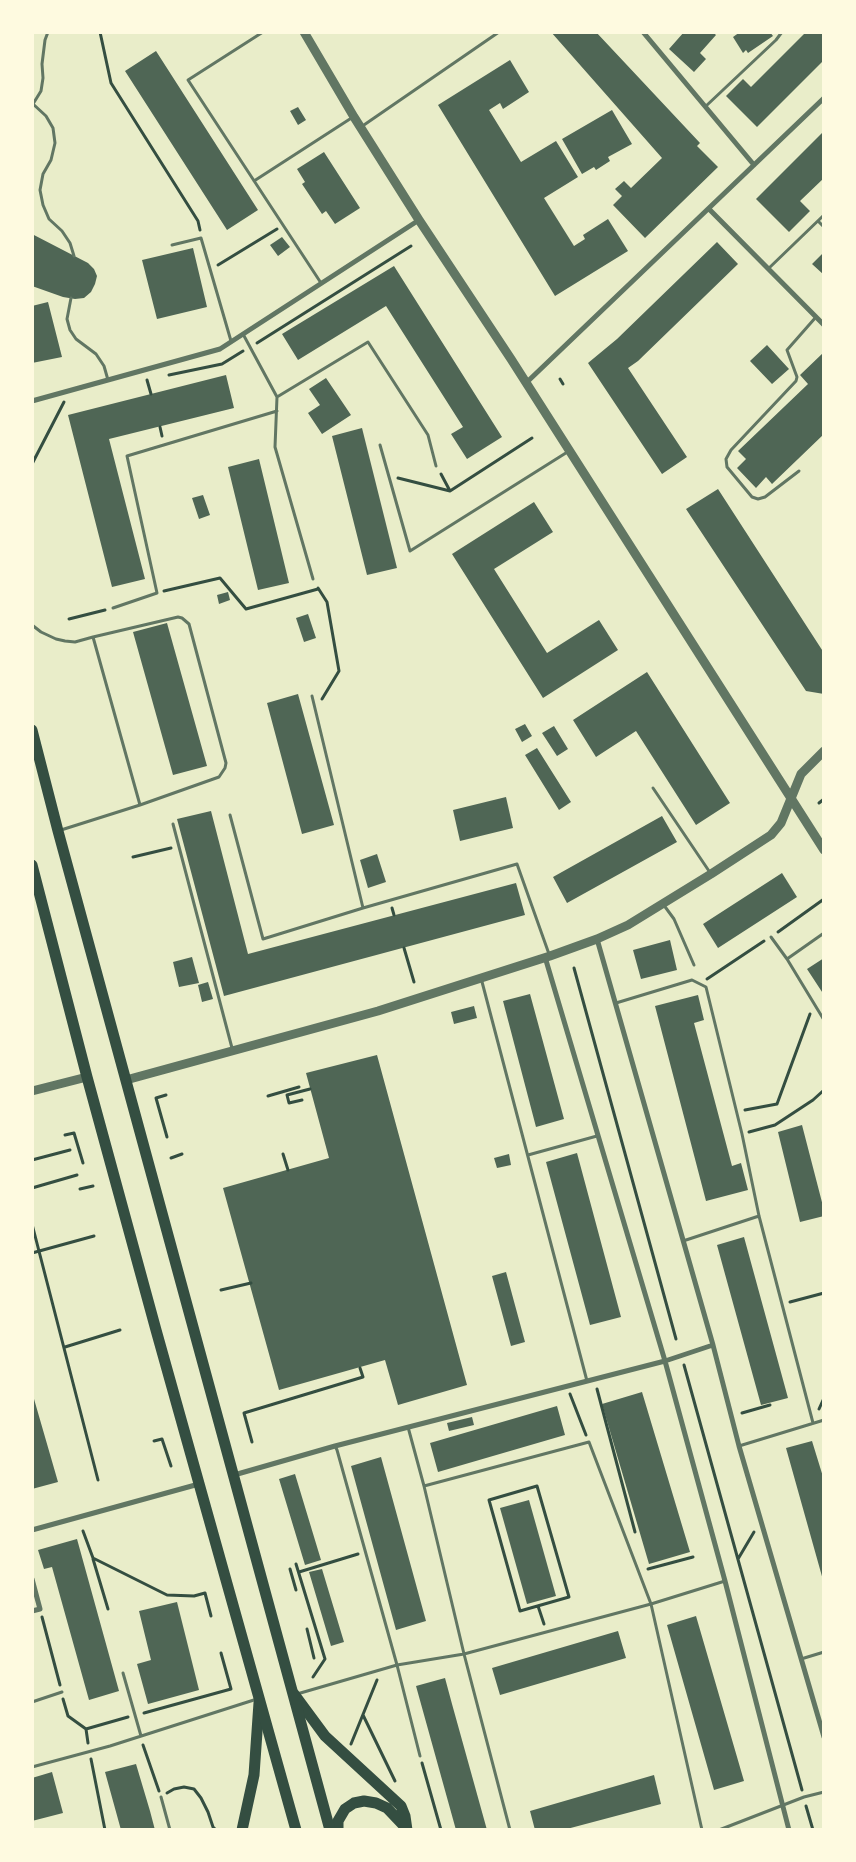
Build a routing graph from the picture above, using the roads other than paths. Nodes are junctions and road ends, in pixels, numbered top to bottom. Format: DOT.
graph roads {
  1 [pos="48,32"];
  2 [pos="263,32"];
  3 [pos="304,32"];
  4 [pos="500,32"];
  5 [pos="643,32"];
  6 [pos="782,32"];
  7 [pos="824,98"];
  8 [pos="33,104"];
  9 [pos="706,106"];
  10 [pos="354,117"];
  11 [pos="360,127"];
  12 [pos="754,164"];
  13 [pos="254,181"];
  14 [pos="708,209"];
  15 [pos="824,216"];
  16 [pos="418,220"];
  17 [pos="818,221"];
  18 [pos="824,227"];
  19 [pos="172,245"];
  20 [pos="74,256"];
  21 [pos="768,269"];
  22 [pos="322,283"];
  23 [pos="71,298"];
  24 [pos="816,317"];
  25 [pos="824,325"];
  26 [pos="243,334"];
  27 [pos="232,342"];
  28 [pos="108,380"];
  29 [pos="526,383"];
  30 [pos="277,397"];
  31 [pos="32,401"];
  32 [pos="277,410"];
  33 [pos="380,445"];
  34 [pos="569,451"];
  35 [pos="436,466"];
  36 [pos="799,471"];
  37 [pos="313,579"];
  38 [pos="113,608"];
  39 [pos="32,625"];
  40 [pos="92,637"];
  41 [pos="312,696"];
  42 [pos="32,730"];
  43 [pos="824,751"];
  44 [pos="653,788"];
  45 [pos="791,800"];
  46 [pos="140,804"];
  47 [pos="230,815"];
  48 [pos="173,824"];
  49 [pos="58,831"];
  50 [pos="824,850"];
  51 [pos="32,865"];
  52 [pos="711,874"];
  53 [pos="663,904"];
  54 [pos="363,908"];
  55 [pos="824,933"];
  56 [pos="771,937"];
  57 [pos="597,939"];
  58 [pos="547,957"];
  59 [pos="787,958"];
  60 [pos="694,966"];
  61 [pos="481,978"];
  62 [pos="616,1003"];
  63 [pos="824,1020"];
  64 [pos="233,1051"];
  65 [pos="87,1077"];
  66 [pos="126,1080"];
  67 [pos="32,1091"];
  68 [pos="598,1136"];
  69 [pos="528,1155"];
  70 [pos="759,1216"];
  71 [pos="682,1242"];
  72 [pos="713,1345"];
  73 [pos="664,1361"];
  74 [pos="587,1381"];
  75 [pos="824,1420"];
  76 [pos="813,1424"];
  77 [pos="408,1428"];
  78 [pos="335,1446"];
  79 [pos="738,1446"];
  80 [pos="234,1475"];
  81 [pos="200,1484"];
  82 [pos="424,1486"];
  83 [pos="32,1530"];
  84 [pos="32,1578"];
  85 [pos="725,1581"];
  86 [pos="651,1604"];
  87 [pos="32,1611"];
  88 [pos="824,1652"];
  89 [pos="464,1654"];
  90 [pos="801,1659"];
  91 [pos="397,1665"];
  92 [pos="123,1673"];
  93 [pos="62,1692"];
  94 [pos="294,1694"];
  95 [pos="259,1698"];
  96 [pos="32,1702"];
  97 [pos="141,1736"];
  98 [pos="824,1737"];
  99 [pos="420,1756"];
  100 [pos="32,1767"];
  101 [pos="824,1792"];
  102 [pos="162,1797"];
  103 [pos="783,1805"];
  104 [pos="170,1830"];
  105 [pos="242,1830"];
  106 [pos="296,1830"];
  107 [pos="330,1830"];
  108 [pos="338,1830"];
  109 [pos="407,1830"];
  110 [pos="510,1830"];
  111 [pos="702,1830"];
  112 [pos="719,1830"];
  113 [pos="789,1830"];
  1 -- 8 [label="lane"];
  2 -- 13 [label="lane"];
  3 -- 10 [label="street"];
  4 -- 11 [label="lane"];
  5 -- 9 [label="street"];
  6 -- 9 [label="lane"];
  7 -- 12 [label="street"];
  8 -- 20 [label="lane"];
  9 -- 12 [label="street"];
  10 -- 11 [label="street"];
  10 -- 13 [label="lane"];
  11 -- 16 [label="street"];
  12 -- 14 [label="street"];
  13 -- 22 [label="lane"];
  14 -- 21 [label="street"];
  14 -- 29 [label="street"];
  15 -- 17 [label="lane"];
  16 -- 22 [label="street"];
  16 -- 29 [label="street"];
  17 -- 18 [label="lane"];
  17 -- 21 [label="lane"];
  19 -- 27 [label="lane"];
  21 -- 24 [label="street"];
  22 -- 26 [label="street"];
  23 -- 28 [label="lane"];
  24 -- 25 [label="street"];
  24 -- 36 [label="lane"];
  26 -- 27 [label="street"];
  26 -- 30 [label="lane"];
  27 -- 28 [label="street"];
  28 -- 31 [label="street"];
  29 -- 34 [label="street"];
  30 -- 32 [label="lane"];
  30 -- 35 [label="lane"];
  32 -- 37 [label="lane"];
  32 -- 38 [label="lane"];
  33 -- 34 [label="lane"];
  34 -- 45 [label="street"];
  39 -- 40 [label="lane"];
  40 -- 46 [label="lane"];
  40 -- 46 [label="lane"];
  41 -- 54 [label="lane"];
  42 -- 49 [label="main road"];
  43 -- 45 [label="street"];
  44 -- 52 [label="lane"];
  45 -- 50 [label="street"];
  45 -- 52 [label="street"];
  46 -- 49 [label="lane"];
  47 -- 54 [label="lane"];
  48 -- 64 [label="lane"];
  49 -- 66 [label="main road"];
  51 -- 65 [label="main road"];
  52 -- 53 [label="street"];
  53 -- 57 [label="street"];
  53 -- 60 [label="lane"];
  54 -- 58 [label="lane"];
  55 -- 59 [label="lane"];
  56 -- 59 [label="lane"];
  57 -- 58 [label="street"];
  57 -- 62 [label="street"];
  58 -- 61 [label="street"];
  58 -- 68 [label="street"];
  59 -- 63 [label="lane"];
  61 -- 64 [label="street"];
  61 -- 69 [label="lane"];
  62 -- 70 [label="lane"];
  62 -- 71 [label="street"];
  64 -- 66 [label="street"];
  65 -- 67 [label="street"];
  65 -- 81 [label="main road"];
  66 -- 80 [label="main road"];
  68 -- 69 [label="lane"];
  68 -- 73 [label="street"];
  69 -- 74 [label="lane"];
  70 -- 71 [label="lane"];
  70 -- 76 [label="lane"];
  71 -- 72 [label="street"];
  72 -- 73 [label="street"];
  72 -- 79 [label="street"];
  73 -- 74 [label="street"];
  73 -- 85 [label="street"];
  74 -- 77 [label="street"];
  75 -- 76 [label="lane"];
  76 -- 79 [label="lane"];
  77 -- 78 [label="street"];
  77 -- 82 [label="lane"];
  78 -- 80 [label="street"];
  78 -- 91 [label="lane"];
  79 -- 90 [label="street"];
  80 -- 94 [label="main road"];
  81 -- 83 [label="street"];
  81 -- 95 [label="main road"];
  82 -- 86 [label="lane"];
  82 -- 89 [label="lane"];
  84 -- 87 [label="street"];
  85 -- 86 [label="lane"];
  85 -- 103 [label="street"];
  86 -- 89 [label="lane"];
  86 -- 111 [label="lane"];
  88 -- 90 [label="lane"];
  89 -- 91 [label="lane"];
  89 -- 110 [label="lane"];
  90 -- 98 [label="street"];
  91 -- 94 [label="lane"];
  91 -- 99 [label="lane"];
  92 -- 97 [label="lane"];
  93 -- 96 [label="lane"];
  94 -- 107 [label="main road"];
  94 -- 109 [label="main road"];
  95 -- 97 [label="lane"];
  95 -- 105 [label="main road"];
  95 -- 106 [label="main road"];
  97 -- 100 [label="lane"];
  101 -- 103 [label="lane"];
  102 -- 104 [label="lane"];
  103 -- 112 [label="lane"];
  103 -- 113 [label="street"];
  108 -- 109 [label="main road"];
}
